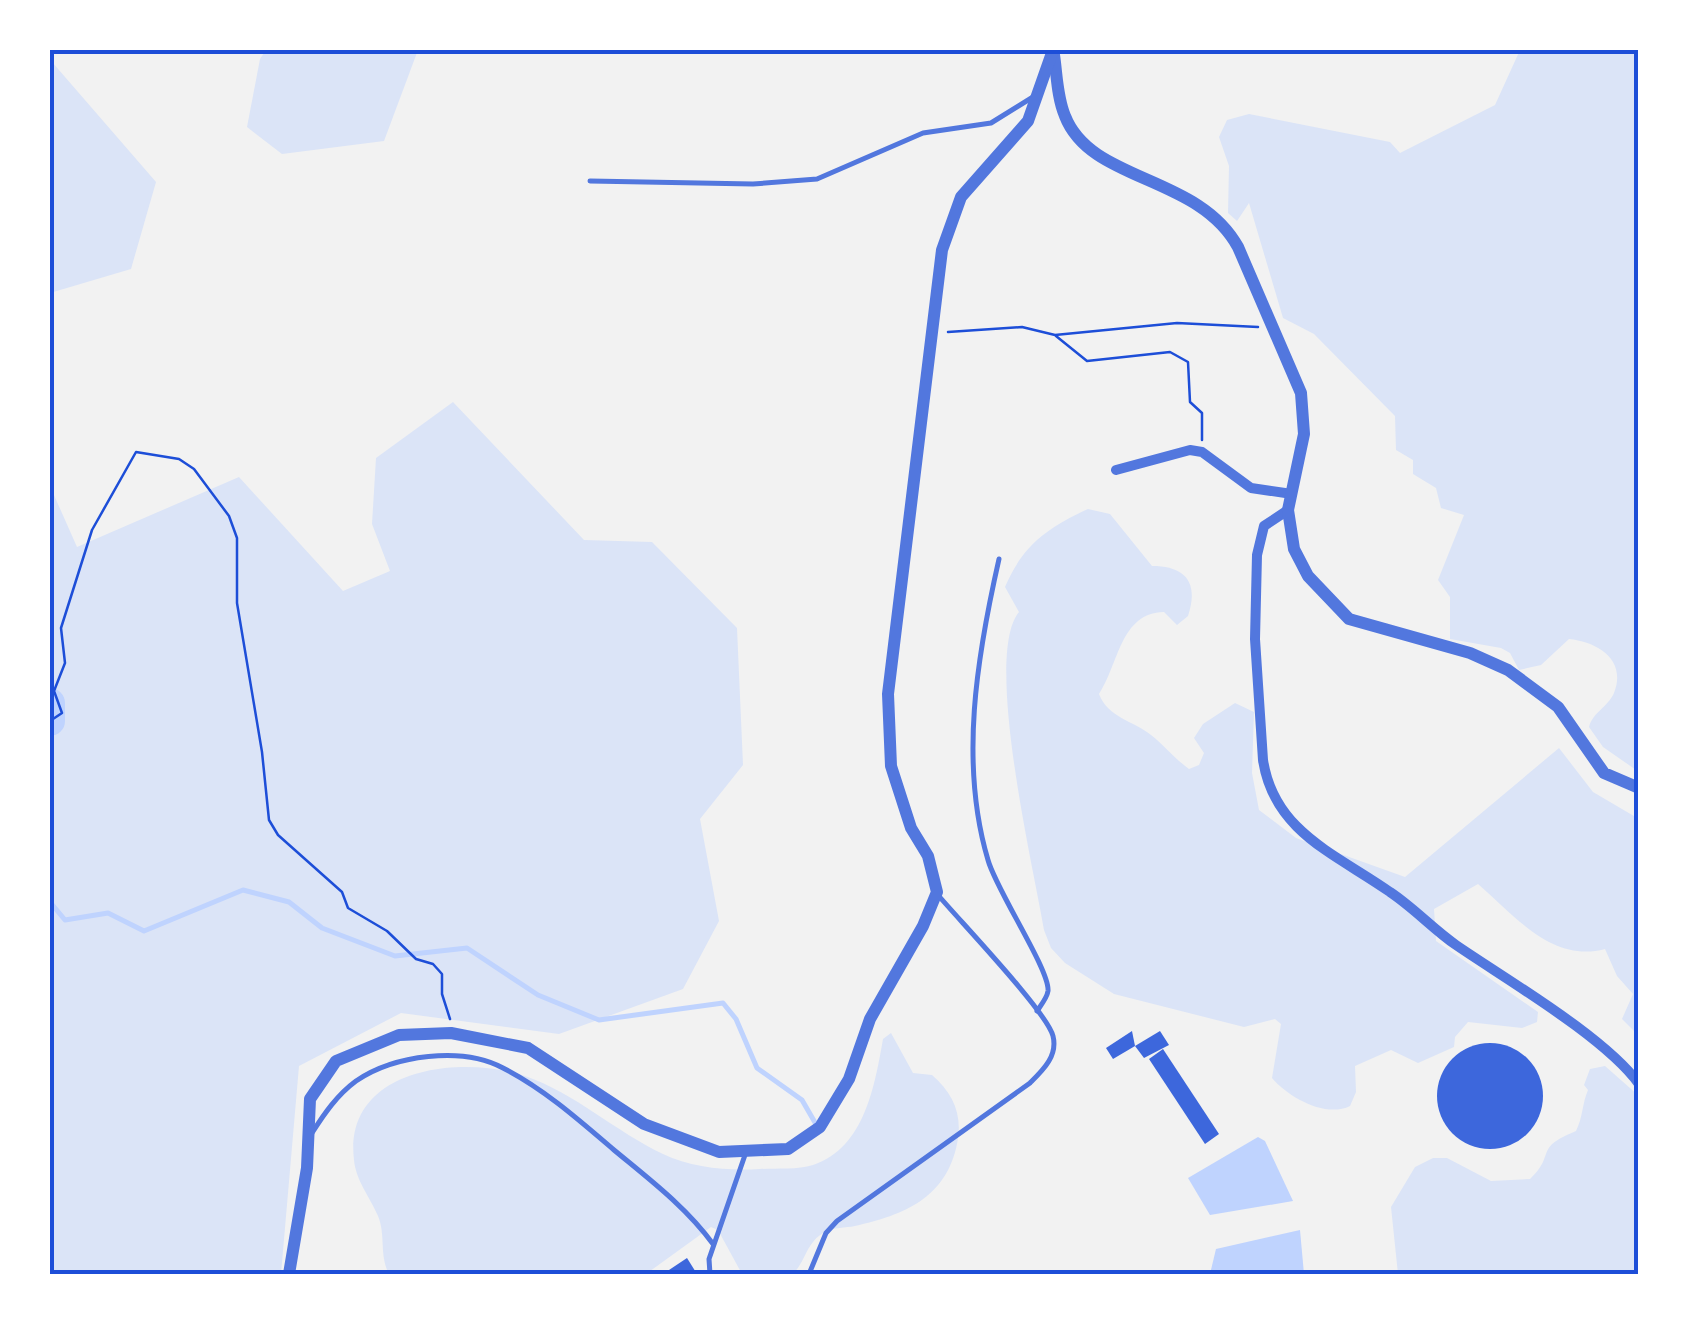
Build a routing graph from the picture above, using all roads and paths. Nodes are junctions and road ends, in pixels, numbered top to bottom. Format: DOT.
graph roads {
  1 [pos="1053,50"];
  2 [pos="1036,94"];
  3 [pos="590,181"];
  4 [pos="1271,328"];
  5 [pos="931,333"];
  6 [pos="1055,335"];
  7 [pos="1202,452"];
  8 [pos="1116,470"];
  9 [pos="1292,494"];
  10 [pos="1288,510"];
  11 [pos="999,559"];
  12 [pos="50,721"];
  13 [pos="1639,788"];
  14 [pos="936,892"];
  15 [pos="1038,1011"];
  16 [pos="451,1033"];
  17 [pos="1639,1084"];
  18 [pos="308,1140"];
  19 [pos="744,1155"];
  20 [pos="713,1244"];
  21 [pos="289,1274"];
  22 [pos="710,1274"];
  23 [pos="809,1274"];
  1 -- 2 [label="street"];
  1 -- 4 [label="street"];
  2 -- 3 [label="lane"];
  2 -- 5 [label="street"];
  4 -- 6 [label="path"];
  4 -- 9 [label="street"];
  5 -- 6 [label="path"];
  5 -- 14 [label="street"];
  6 -- 7 [label="path"];
  7 -- 8 [label="street"];
  7 -- 9 [label="street"];
  9 -- 10 [label="street"];
  10 -- 13 [label="street"];
  10 -- 17 [label="street"];
  11 -- 15 [label="lane"];
  12 -- 16 [label="path"];
  14 -- 15 [label="lane"];
  14 -- 19 [label="street"];
  15 -- 23 [label="lane"];
  16 -- 18 [label="street"];
  16 -- 19 [label="street"];
  18 -- 20 [label="lane"];
  18 -- 21 [label="street"];
  19 -- 20 [label="lane"];
  20 -- 22 [label="lane"];
}
